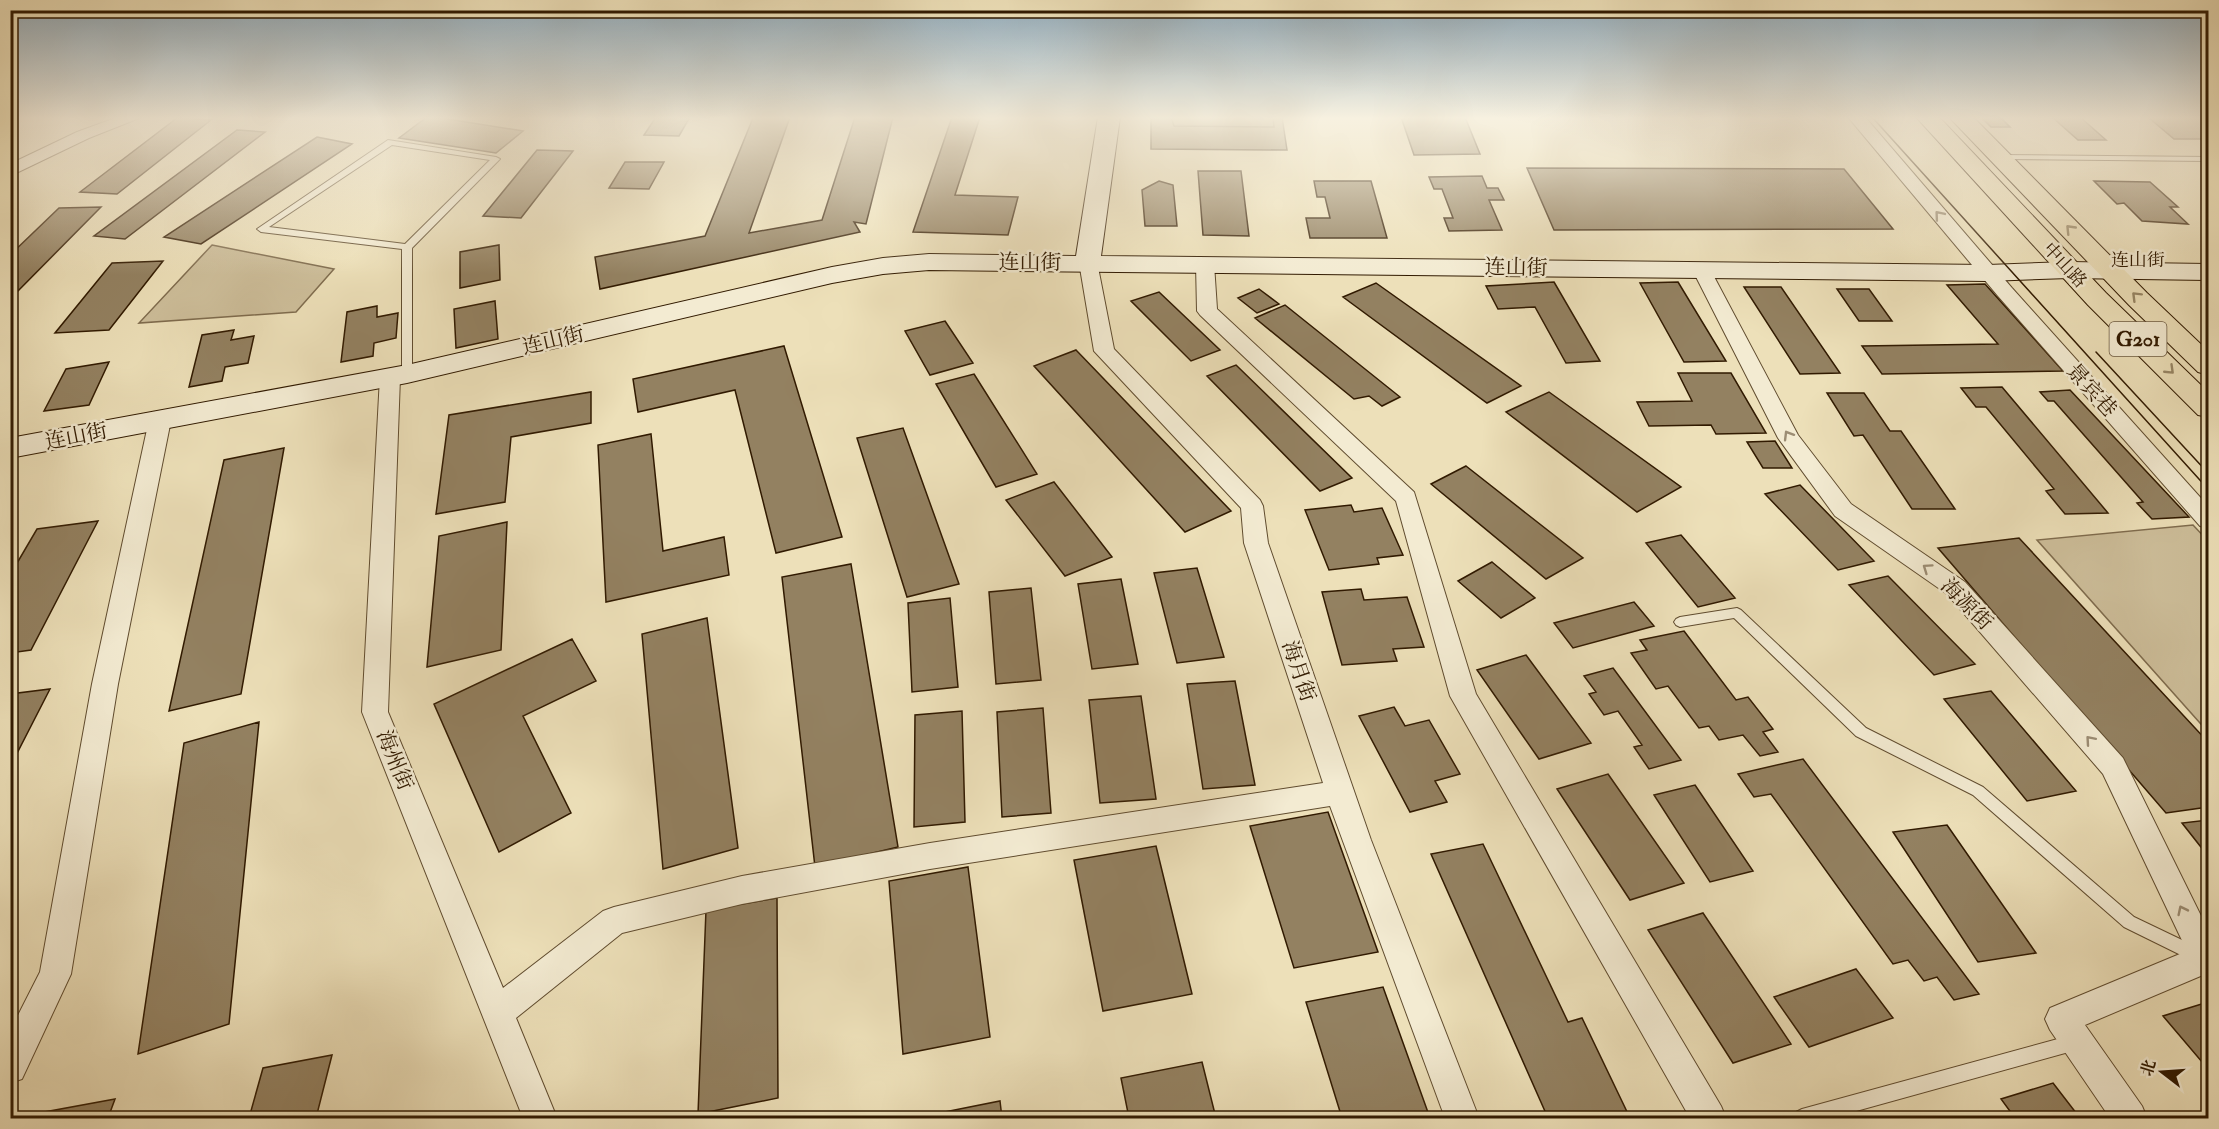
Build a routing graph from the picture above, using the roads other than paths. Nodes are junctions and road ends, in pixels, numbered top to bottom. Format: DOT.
graph roads {
  1 [pos="350,170"];
  2 [pos="485,170"];
  3 [pos="1101,170"];
  4 [pos="1901,170"];
  5 [pos="1977,170"];
  6 [pos="2011,170"];
  7 [pos="407,247"];
  8 [pos="2208,260"];
  9 [pos="1088,262"];
  10 [pos="1205,264"];
  11 [pos="2105,265"];
  12 [pos="1983,266"];
  13 [pos="1701,269"];
  14 [pos="2069,270"];
  15 [pos="2208,272"];
  16 [pos="2208,366"];
  17 [pos="399,375"];
  18 [pos="2208,408"];
  19 [pos="160,420"];
  20 [pos="10,448"];
  21 [pos="2208,520"];
  22 [pos="1680,622"];
  23 [pos="1340,792"];
  24 [pos="2207,961"];
  25 [pos="505,1007"];
  26 [pos="2077,1042"];
  27 [pos="10,1067"];
  28 [pos="540,1119"];
  29 [pos="1462,1119"];
  30 [pos="1709,1119"];
  31 [pos="1802,1119"];
  32 [pos="2130,1119"];
  1 -- 7 [label="lane"];
  2 -- 7 [label="lane"];
  3 -- 9 [label="street"];
  12 -- 4 [label="street, 景宾巷, one-way"];
  5 -- 14 [label="highway, 中山路 / G201"];
  11 -- 6 [label="highway, 中山路 / G201, one-way"];
  7 -- 17 [label="lane"];
  8 -- 11 [label="street, 连山街"];
  9 -- 10 [label="street, 连山街"];
  9 -- 17 [label="street, 连山街"];
  9 -- 23 [label="street, 海月街"];
  10 -- 13 [label="street, 连山街"];
  10 -- 30 [label="street"];
  11 -- 14 [label="street, 连山街"];
  11 -- 15 [label="street, 连山街"];
  16 -- 11 [label="highway, 中山路 / G201, one-way"];
  12 -- 13 [label="street, 连山街"];
  12 -- 14 [label="street, 连山街"];
  12 -- 21 [label="street, 景宾巷"];
  24 -- 13 [label="street, 海源街, one-way"];
  14 -- 18 [label="highway, 中山路 / G201, one-way"];
  17 -- 19 [label="street, 连山街"];
  17 -- 28 [label="street, 海州街"];
  19 -- 20 [label="street, 连山街"];
  19 -- 27 [label="street"];
  22 -- 24 [label="lane"];
  23 -- 25 [label="street"];
  23 -- 29 [label="street, 海月街"];
  24 -- 26 [label="street"];
  26 -- 31 [label="lane"];
  26 -- 32 [label="street"];
}
